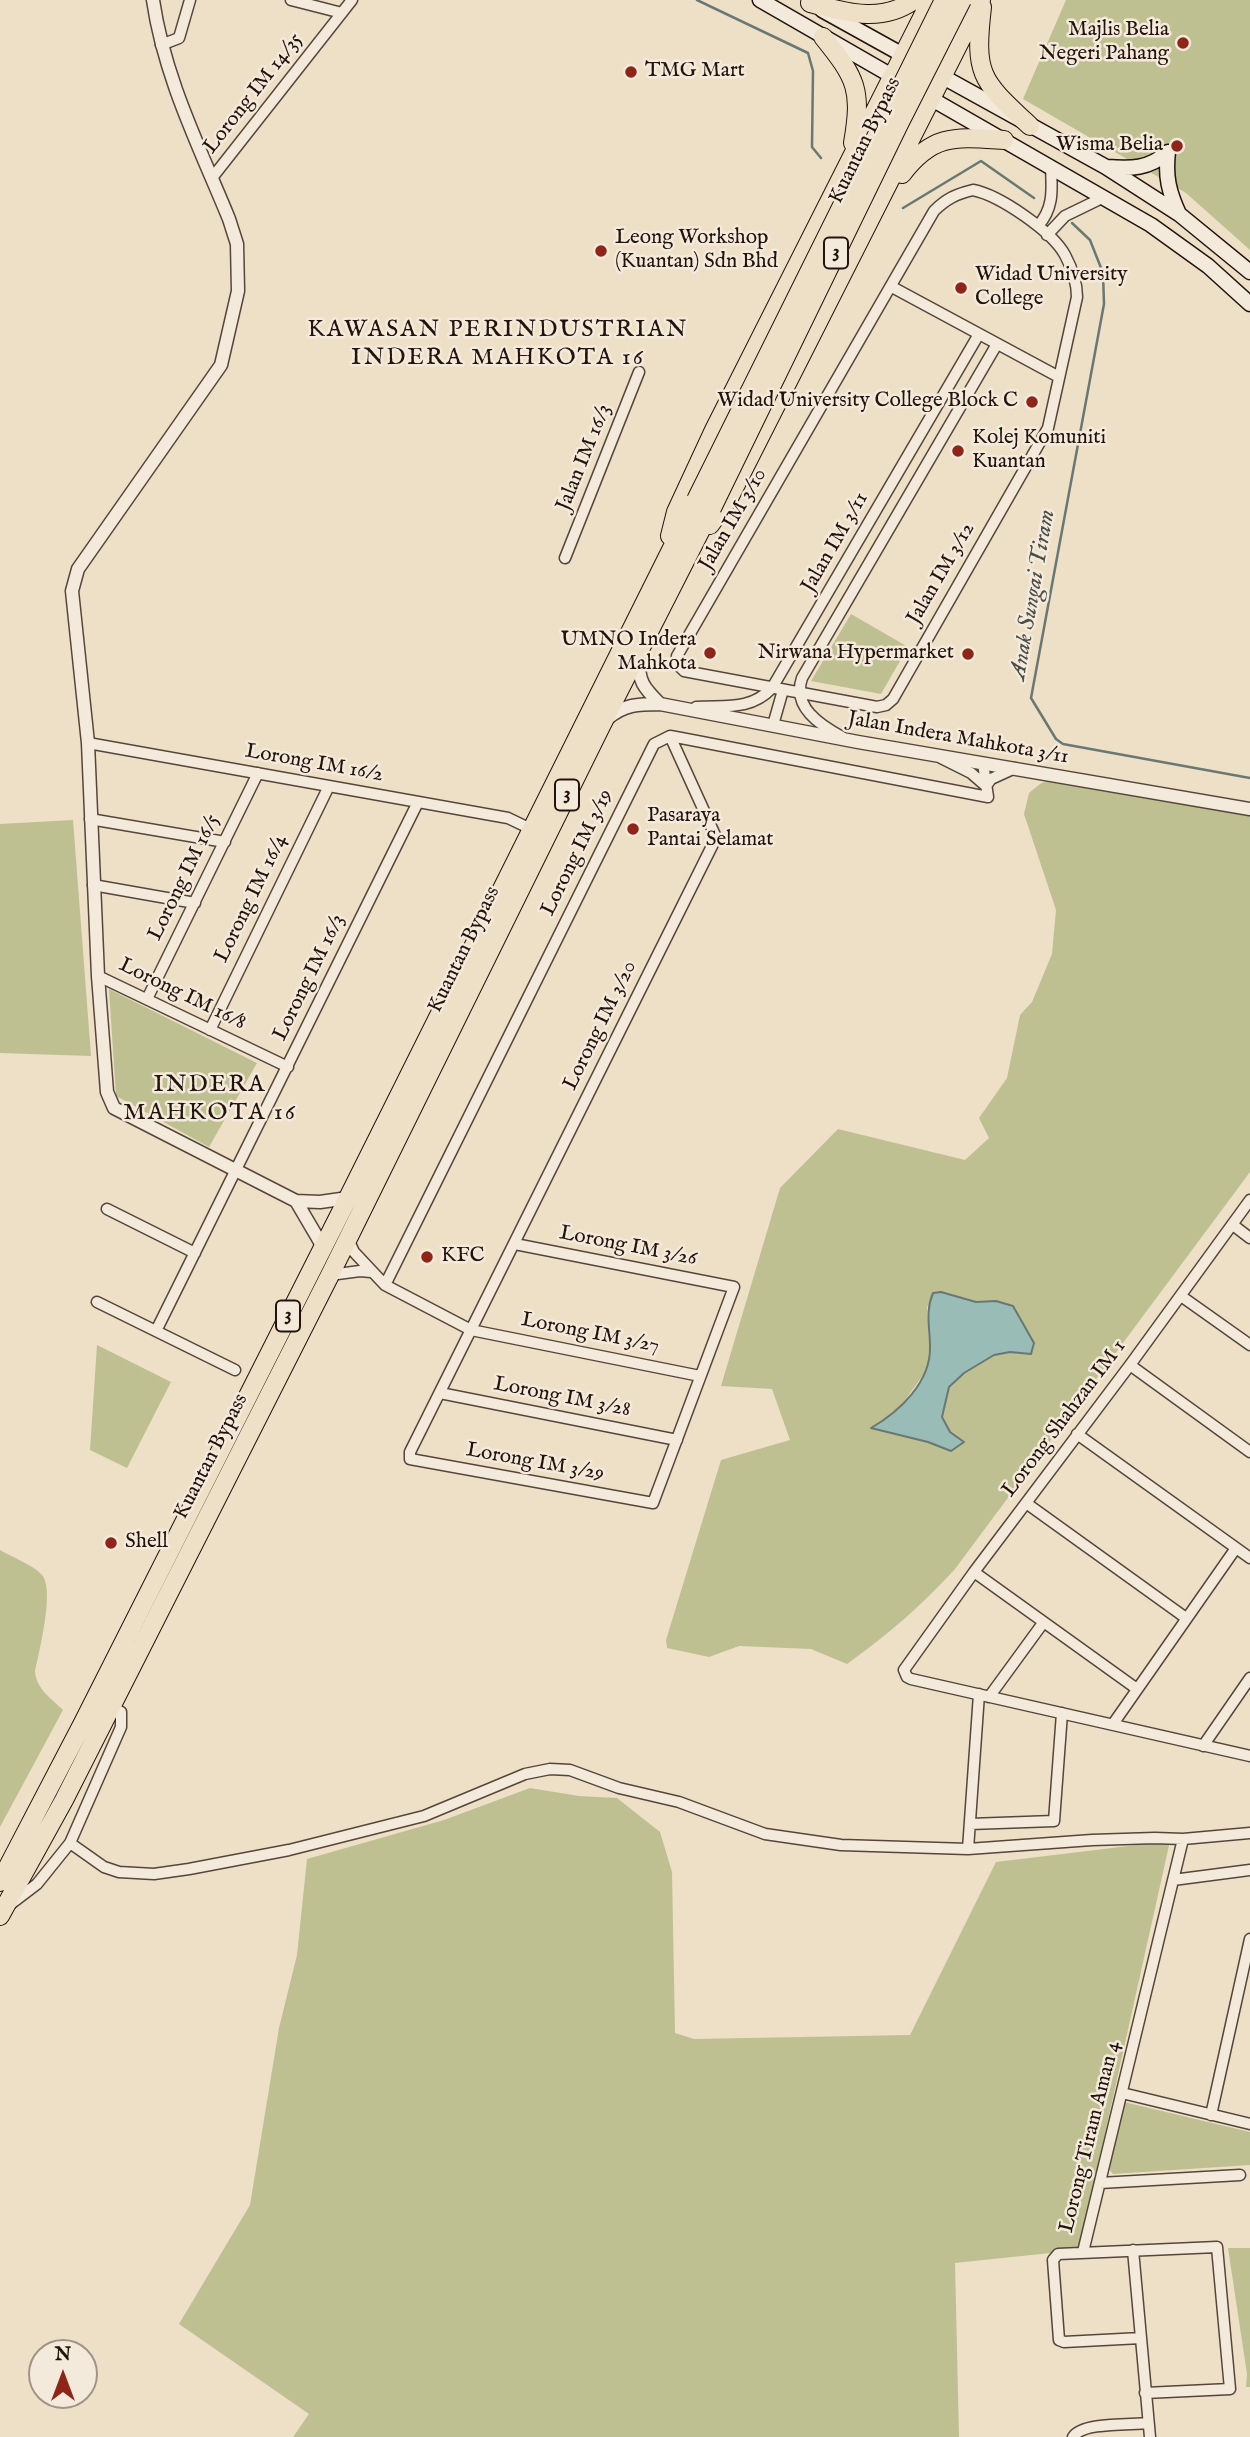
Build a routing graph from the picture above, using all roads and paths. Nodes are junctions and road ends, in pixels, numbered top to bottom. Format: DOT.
graph roads {
  1 [pos="153,0"];
  2 [pos="190,0"];
  3 [pos="291,0"];
  4 [pos="352,0"];
  5 [pos="760,0"];
  6 [pos="944,0"];
  7 [pos="962,0"];
  8 [pos="982,0"];
  9 [pos="807,2"];
  10 [pos="923,5"];
  11 [pos="342,13"];
  12 [pos="823,37"];
  13 [pos="961,39"];
  14 [pos="161,45"];
  15 [pos="903,55"];
  16 [pos="893,76"];
  17 [pos="943,77"];
  18 [pos="932,99"];
  19 [pos="874,113"];
  20 [pos="1030,126"];
  21 [pos="917,128"];
  22 [pos="1004,140"];
  23 [pos="850,161"];
  24 [pos="1051,167"];
  25 [pos="1106,167"];
  26 [pos="212,178"];
  27 [pos="1151,195"];
  28 [pos="1102,198"];
  29 [pos="880,201"];
  30 [pos="1180,214"];
  31 [pos="1151,225"];
  32 [pos="1038,226"];
  33 [pos="1047,235"];
  34 [pos="1250,272"];
  35 [pos="892,287"];
  36 [pos="1250,304"];
  37 [pos="979,334"];
  38 [pos="997,344"];
  39 [pos="639,372"];
  40 [pos="1059,377"];
  41 [pos="892,485"];
  42 [pos="909,494"];
  43 [pos="689,553"];
  44 [pos="565,558"];
  45 [pos="662,566"];
  46 [pos="638,654"];
  47 [pos="778,689"];
  48 [pos="799,693"];
  49 [pos="660,705"];
  50 [pos="683,708"];
  51 [pos="602,724"];
  52 [pos="773,726"];
  53 [pos="670,736"];
  54 [pos="858,742"];
  55 [pos="88,743"];
  56 [pos="938,756"];
  57 [pos="983,763"];
  58 [pos="1016,768"];
  59 [pos="258,773"];
  60 [pos="329,786"];
  61 [pos="987,791"];
  62 [pos="418,802"];
  63 [pos="1250,809"];
  64 [pos="90,818"];
  65 [pos="531,829"];
  66 [pos="225,842"];
  67 [pos="93,885"];
  68 [pos="195,902"];
  69 [pos="98,975"];
  70 [pos="147,999"];
  71 [pos="209,1030"];
  72 [pos="288,1068"];
  73 [pos="237,1171"];
  74 [pos="348,1198"];
  75 [pos="1250,1200"];
  76 [pos="296,1201"];
  77 [pos="107,1209"];
  78 [pos="1233,1225"];
  79 [pos="1250,1238"];
  80 [pos="348,1239"];
  81 [pos="515,1244"];
  82 [pos="323,1247"];
  83 [pos="195,1254"];
  84 [pos="371,1272"];
  85 [pos="330,1275"];
  86 [pos="384,1285"];
  87 [pos="1181,1296"];
  88 [pos="97,1302"];
  89 [pos="471,1330"];
  90 [pos="156,1331"];
  91 [pos="1250,1345"];
  92 [pos="1130,1366"];
  93 [pos="235,1370"];
  94 [pos="700,1376"];
  95 [pos="440,1393"];
  96 [pos="1077,1434"];
  97 [pos="677,1440"];
  98 [pos="1250,1452"];
  99 [pos="410,1459"];
  100 [pos="1026,1503"];
  101 [pos="1236,1548"];
  102 [pos="1250,1558"];
  103 [pos="974,1572"];
  104 [pos="1186,1618"];
  105 [pos="1044,1623"];
  106 [pos="1250,1678"];
  107 [pos="1137,1689"];
  108 [pos="984,1695"];
  109 [pos="110,1706"];
  110 [pos="1062,1713"];
  111 [pos="1113,1724"];
  112 [pos="1203,1746"];
  113 [pos="1250,1756"];
  114 [pos="970,1824"];
  115 [pos="1250,1833"];
  116 [pos="1183,1839"];
  117 [pos="70,1843"];
  118 [pos="968,1849"];
  119 [pos="5,1865"];
  120 [pos="1250,1870"];
  121 [pos="1173,1880"];
  122 [pos="0,1882"];
  123 [pos="2,1913"];
  124 [pos="1250,1939"];
  125 [pos="1122,2093"];
  126 [pos="1211,2115"];
  127 [pos="1250,2124"];
  128 [pos="1240,2175"];
  129 [pos="1100,2183"];
  130 [pos="1133,2250"];
  131 [pos="1083,2252"];
  132 [pos="1140,2338"];
  133 [pos="1145,2393"];
  134 [pos="1148,2423"];
  135 [pos="1073,2437"];
  136 [pos="1150,2437"];
  1 -- 14 [label="street"];
  2 -- 14 [label="street"];
  3 -- 11 [label="street"];
  4 -- 11 [label="street, Lorong IM 14/35"];
  5 -- 12 [label="main road"];
  6 -- 45 [label="highway, Kuantan Bypass / 3, bridge"];
  7 -- 43 [label="highway, Kuantan Bypass / 3, bridge"];
  8 -- 13 [label="highway"];
  8 -- 20 [label="highway"];
  9 -- 10 [label="highway"];
  9 -- 15 [label="main road"];
  10 -- 13 [label="highway"];
  10 -- 15 [label="highway"];
  11 -- 26 [label="street, Lorong IM 14/35"];
  12 -- 16 [label="main road"];
  12 -- 23 [label="highway"];
  13 -- 17 [label="highway"];
  14 -- 26 [label="street"];
  15 -- 16 [label="highway"];
  15 -- 17 [label="main road"];
  16 -- 18 [label="main road"];
  16 -- 19 [label="highway"];
  17 -- 18 [label="highway"];
  17 -- 20 [label="main road"];
  18 -- 21 [label="highway"];
  18 -- 22 [label="main road"];
  19 -- 21 [label="highway"];
  19 -- 23 [label="highway"];
  20 -- 25 [label="main road"];
  21 -- 29 [label="highway"];
  22 -- 24 [label="main road"];
  22 -- 29 [label="highway"];
  23 -- 45 [label="highway"];
  24 -- 28 [label="main road"];
  24 -- 32 [label="street"];
  25 -- 27 [label="main road"];
  25 -- 30 [label="main road"];
  26 -- 55 [label="street"];
  27 -- 30 [label="main road"];
  27 -- 31 [label="main road"];
  28 -- 31 [label="main road"];
  28 -- 33 [label="street"];
  29 -- 43 [label="highway"];
  30 -- 34 [label="main road"];
  31 -- 36 [label="main road"];
  32 -- 33 [label="street, Jalan IM 3/12"];
  32 -- 35 [label="street, Jalan IM 3/12"];
  33 -- 40 [label="street, Jalan IM 3/12"];
  35 -- 37 [label="street"];
  35 -- 47 [label="street, Jalan IM 3/10"];
  37 -- 38 [label="street"];
  37 -- 41 [label="street, Jalan IM 3/11"];
  38 -- 40 [label="street"];
  38 -- 42 [label="street, Jalan IM 3/11"];
  39 -- 44 [label="street, Jalan IM 16/3"];
  40 -- 48 [label="street, Jalan IM 3/12"];
  41 -- 42 [label="street"];
  41 -- 47 [label="street, Jalan IM 3/11"];
  42 -- 48 [label="street, Jalan IM 3/11"];
  43 -- 46 [label="highway, Kuantan Bypass / 3"];
  45 -- 65 [label="highway, Kuantan Bypass / 3"];
  46 -- 49 [label="street"];
  46 -- 51 [label="highway, Kuantan Bypass / 3"];
  47 -- 48 [label="street, Jalan IM 3/10"];
  47 -- 50 [label="street, Jalan IM 3/11"];
  47 -- 52 [label="street"];
  48 -- 54 [label="street"];
  49 -- 50 [label="street, Jalan Indera Mahkota 3/11"];
  49 -- 51 [label="street, Jalan Indera Mahkota 3/11"];
  50 -- 52 [label="street, Jalan Indera Mahkota 3/11"];
  51 -- 80 [label="highway, Kuantan Bypass / 3"];
  52 -- 54 [label="street, Jalan Indera Mahkota 3/11"];
  53 -- 61 [label="street"];
  53 -- 81 [label="street, Lorong IM 3/20"];
  53 -- 86 [label="street, Lorong IM 3/19"];
  54 -- 56 [label="street, Jalan Indera Mahkota 3/11"];
  55 -- 59 [label="street, Lorong IM 16/2"];
  55 -- 64 [label="street"];
  56 -- 57 [label="street, Jalan Indera Mahkota 3/11"];
  56 -- 61 [label="street"];
  57 -- 58 [label="street, Jalan Indera Mahkota 3/11"];
  57 -- 61 [label="street"];
  58 -- 61 [label="street"];
  58 -- 63 [label="street, Jalan Indera Mahkota 3/11"];
  59 -- 60 [label="street, Lorong IM 16/2"];
  59 -- 66 [label="street, Lorong IM 16/5"];
  60 -- 62 [label="street, Lorong IM 16/2"];
  60 -- 71 [label="street, Lorong IM 16/4"];
  62 -- 65 [label="street, Lorong IM 16/2"];
  62 -- 72 [label="street, Lorong IM 16/3"];
  64 -- 66 [label="street"];
  64 -- 67 [label="street"];
  65 -- 74 [label="highway, Kuantan Bypass / 3"];
  66 -- 68 [label="street, Lorong IM 16/5"];
  67 -- 68 [label="street"];
  67 -- 69 [label="street"];
  68 -- 70 [label="street, Lorong IM 16/5"];
  69 -- 70 [label="street, Lorong IM 16/8"];
  69 -- 73 [label="street"];
  70 -- 71 [label="street, Lorong IM 16/8"];
  71 -- 72 [label="street, Lorong IM 16/8"];
  72 -- 73 [label="street, Lorong IM 16/3"];
  73 -- 76 [label="street"];
  73 -- 83 [label="street, Lorong IM 16/3"];
  74 -- 76 [label="street"];
  74 -- 82 [label="highway, Kuantan Bypass / 3"];
  75 -- 78 [label="street, Lorong Shahzan IM 1"];
  76 -- 82 [label="street"];
  77 -- 83 [label="street"];
  78 -- 79 [label="street"];
  78 -- 87 [label="street, Lorong Shahzan IM 1"];
  80 -- 84 [label="street, Lorong IM 3/27"];
  80 -- 85 [label="highway, Kuantan Bypass / 3"];
  81 -- 89 [label="street, Lorong IM 3/20"];
  81 -- 94 [label="street, Lorong IM 3/26"];
  82 -- 119 [label="highway, Kuantan Bypass / 3"];
  83 -- 90 [label="street, Lorong IM 16/3"];
  84 -- 85 [label="street"];
  84 -- 86 [label="street, Lorong IM 3/27"];
  85 -- 109 [label="highway, Kuantan Bypass / 3"];
  86 -- 89 [label="street, Lorong IM 3/27"];
  87 -- 91 [label="street"];
  87 -- 92 [label="street, Lorong Shahzan IM 1"];
  88 -- 90 [label="street"];
  89 -- 94 [label="street, Lorong IM 3/27"];
  89 -- 95 [label="street, Lorong IM 3/20"];
  90 -- 93 [label="street"];
  92 -- 96 [label="street, Lorong Shahzan IM 1"];
  92 -- 98 [label="street"];
  94 -- 97 [label="street"];
  95 -- 97 [label="street, Lorong IM 3/28"];
  95 -- 99 [label="street, Lorong IM 3/20"];
  96 -- 100 [label="street, Lorong Shahzan IM 1"];
  96 -- 101 [label="street"];
  97 -- 99 [label="street, Lorong IM 3/29"];
  100 -- 103 [label="street, Lorong Shahzan IM 1"];
  100 -- 104 [label="street"];
  101 -- 102 [label="street"];
  101 -- 104 [label="street"];
  103 -- 105 [label="street"];
  103 -- 108 [label="street, Lorong Shahzan IM 1"];
  104 -- 107 [label="street"];
  105 -- 107 [label="street"];
  105 -- 108 [label="street"];
  106 -- 112 [label="street"];
  107 -- 111 [label="street"];
  108 -- 110 [label="street"];
  108 -- 114 [label="street"];
  109 -- 117 [label="street"];
  109 -- 123 [label="highway, Kuantan Bypass / 3"];
  110 -- 111 [label="street"];
  110 -- 114 [label="street"];
  111 -- 112 [label="street"];
  112 -- 113 [label="street"];
  114 -- 118 [label="street"];
  115 -- 116 [label="street"];
  116 -- 118 [label="street"];
  116 -- 121 [label="street, Lorong Tiram Aman 4"];
  117 -- 118 [label="street"];
  117 -- 123 [label="street"];
  119 -- 122 [label="highway, Kuantan Bypass / 3"];
  120 -- 121 [label="street"];
  121 -- 125 [label="street, Lorong Tiram Aman 4"];
  124 -- 126 [label="street"];
  125 -- 126 [label="street"];
  125 -- 129 [label="street, Lorong Tiram Aman 4"];
  126 -- 127 [label="street"];
  128 -- 129 [label="street"];
  129 -- 131 [label="street, Lorong Tiram Aman 4"];
  130 -- 131 [label="street"];
  130 -- 132 [label="street"];
  130 -- 133 [label="street"];
  131 -- 132 [label="street, Lorong Tiram Aman 4"];
  132 -- 133 [label="street"];
  133 -- 134 [label="street"];
  134 -- 135 [label="street"];
  134 -- 136 [label="street"];
}
